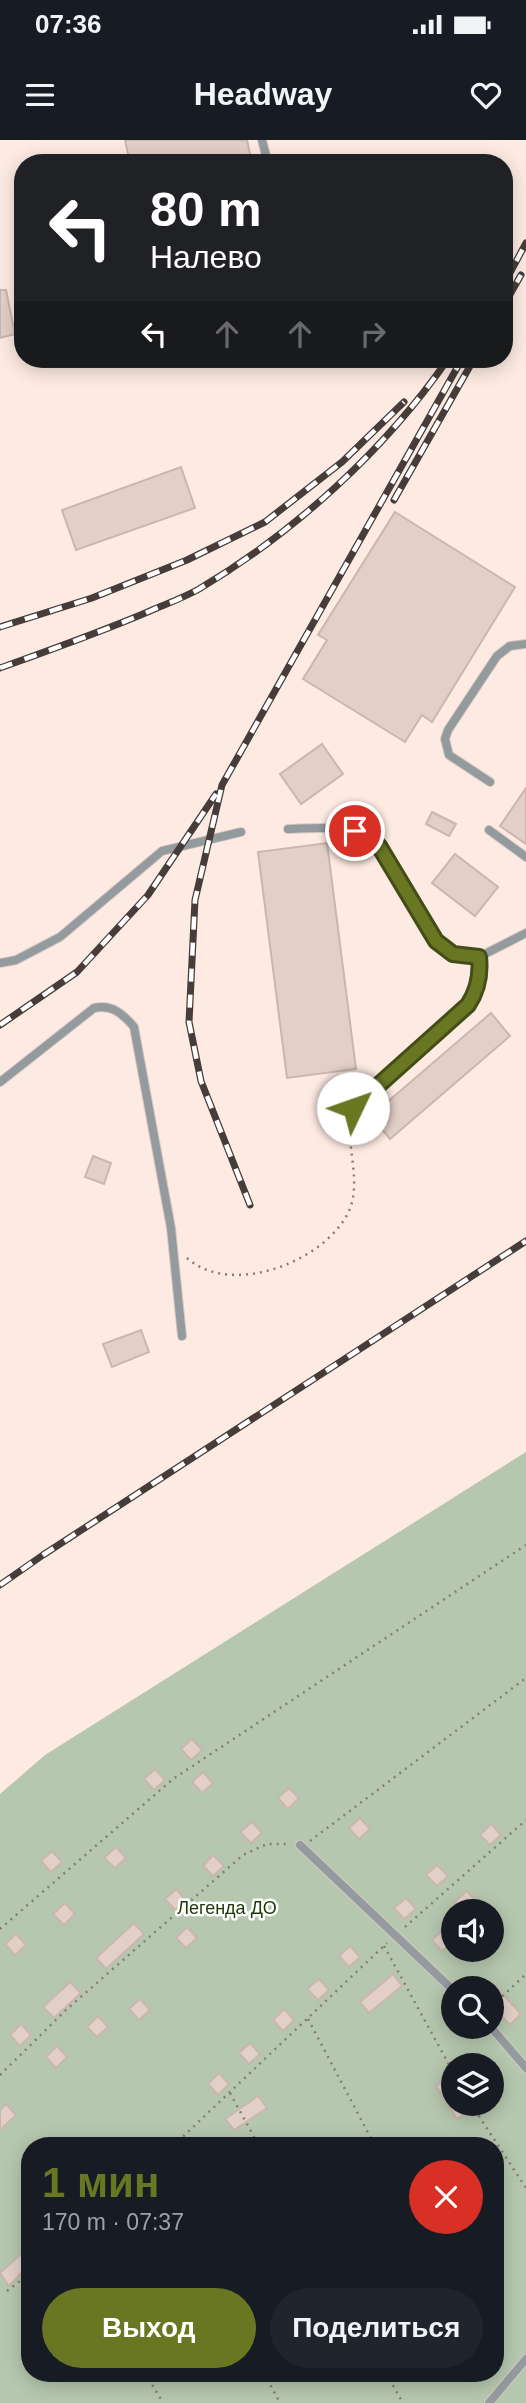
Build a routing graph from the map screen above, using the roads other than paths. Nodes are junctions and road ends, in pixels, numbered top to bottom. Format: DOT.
graph roads {
  1 [pos="526,644"];
  2 [pos="490,782"];
  3 [pos="288,829"];
  4 [pos="489,831"];
  5 [pos="241,832"];
  6 [pos="526,858"];
  7 [pos="526,933"];
  8 [pos="479,957"];
  9 [pos="0,963"];
  10 [pos="0,1082"];
  11 [pos="353,1108"];
  12 [pos="182,1336"];
  13 [pos="300,1846"];
  14 [pos="441,1979"];
  15 [pos="501,2039"];
  16 [pos="526,2068"];
  17 [pos="526,2359"];
  18 [pos="489,2403"];
  1 -- 2 [label="lane"];
  3 -- 8 [label="lane"];
  4 -- 6 [label="lane"];
  5 -- 9 [label="lane"];
  7 -- 8 [label="lane"];
  8 -- 11 [label="lane"];
  10 -- 12 [label="lane"];
  13 -- 14 [label="lane"];
  15 -- 16 [label="lane"];
  17 -- 18 [label="lane"];
}
